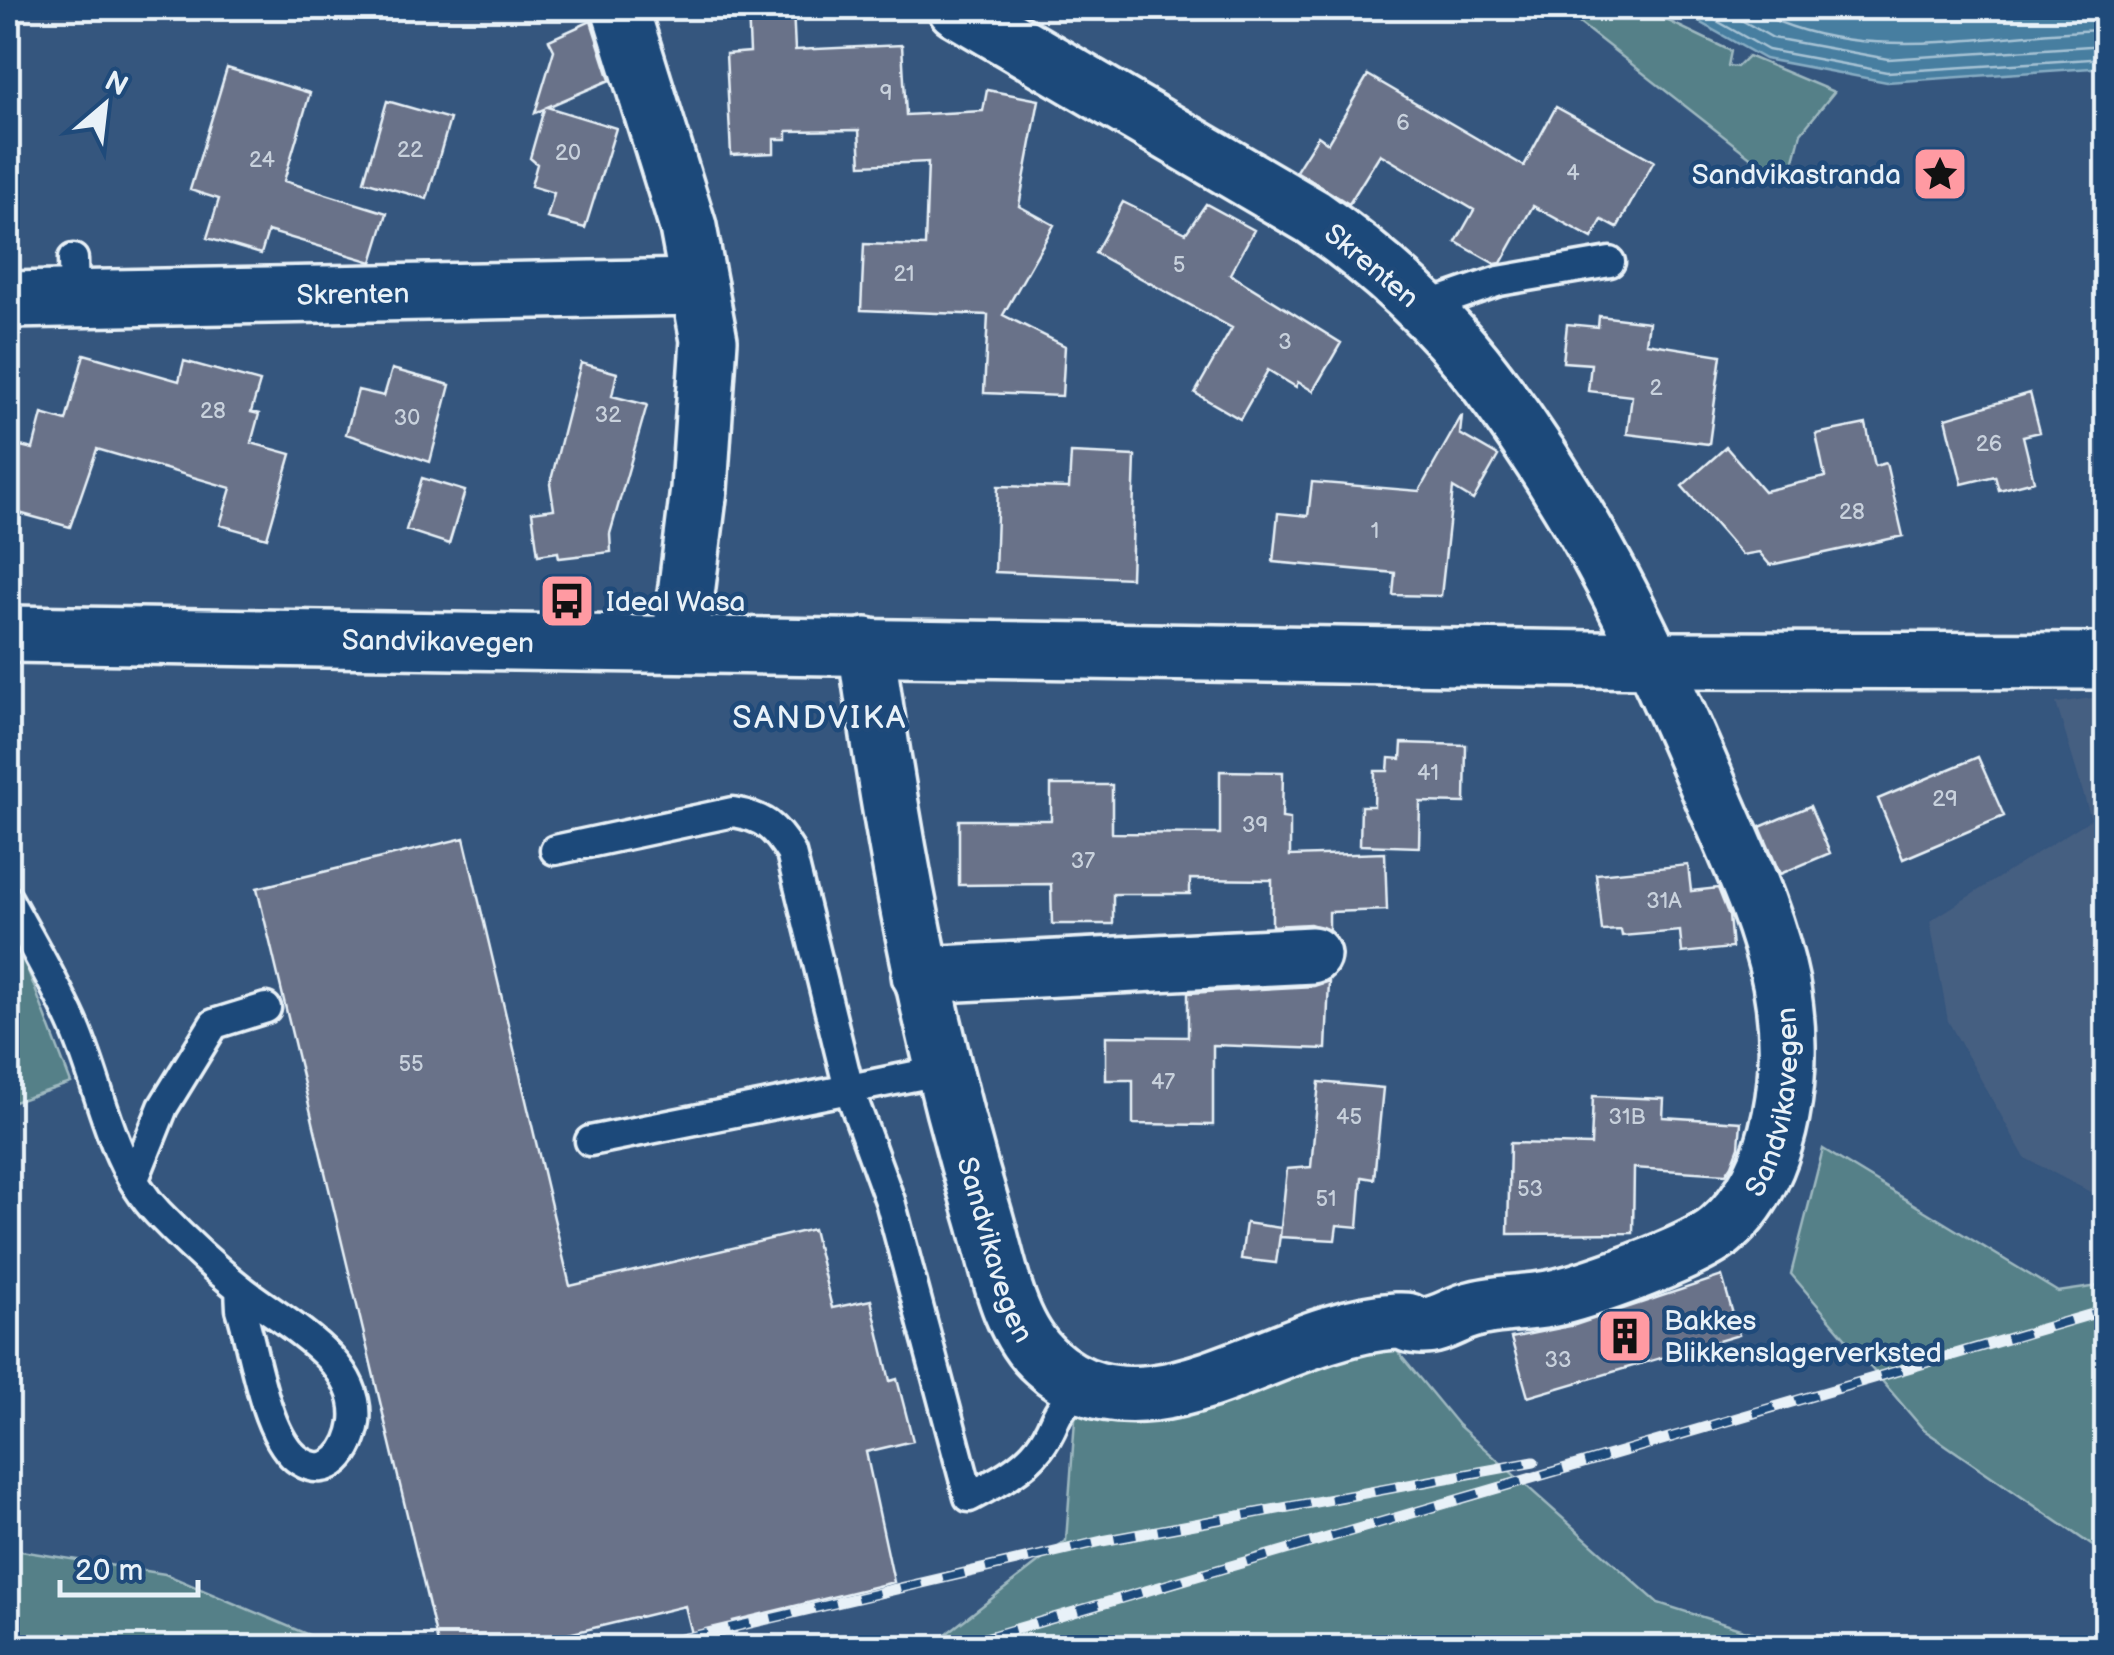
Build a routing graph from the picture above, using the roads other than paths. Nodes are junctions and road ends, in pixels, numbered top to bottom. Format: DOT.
graph roads {
  1 [pos="620,8"];
  2 [pos="956,8"];
  3 [pos="1610,262"];
  4 [pos="698,287"];
  5 [pos="8,300"];
  6 [pos="1424,308"];
  7 [pos="8,634"];
  8 [pos="680,644"];
  9 [pos="866,646"];
  10 [pos="1656,660"];
  11 [pos="2106,661"];
  12 [pos="555,850"];
  13 [pos="8,900"];
  14 [pos="1312,955"];
  15 [pos="920,975"];
  16 [pos="266,1008"];
  17 [pos="944,1070"];
  18 [pos="848,1089"];
  19 [pos="590,1141"];
  20 [pos="134,1178"];
  21 [pos="240,1289"];
  22 [pos="1086,1388"];
  1 -- 4 [label="street"];
  2 -- 6 [label="street, Skrenten"];
  3 -- 6 [label="lane"];
  4 -- 5 [label="street, Skrenten"];
  4 -- 8 [label="street"];
  6 -- 10 [label="street, Skrenten"];
  7 -- 8 [label="street, Sandvikavegen"];
  8 -- 9 [label="street, Sandvikavegen"];
  9 -- 10 [label="street, Sandvikavegen"];
  9 -- 15 [label="street, Sandvikavegen"];
  10 -- 11 [label="street, Sandvikavegen"];
  10 -- 22 [label="street, Sandvikavegen"];
  12 -- 18 [label="lane"];
  13 -- 20 [label="lane"];
  14 -- 15 [label="street"];
  15 -- 17 [label="street, Sandvikavegen"];
  16 -- 20 [label="lane"];
  17 -- 18 [label="lane"];
  17 -- 22 [label="street, Sandvikavegen"];
  18 -- 19 [label="lane"];
  18 -- 22 [label="lane"];
  20 -- 21 [label="lane"];
  21 -- 21 [label="lane"];
}
